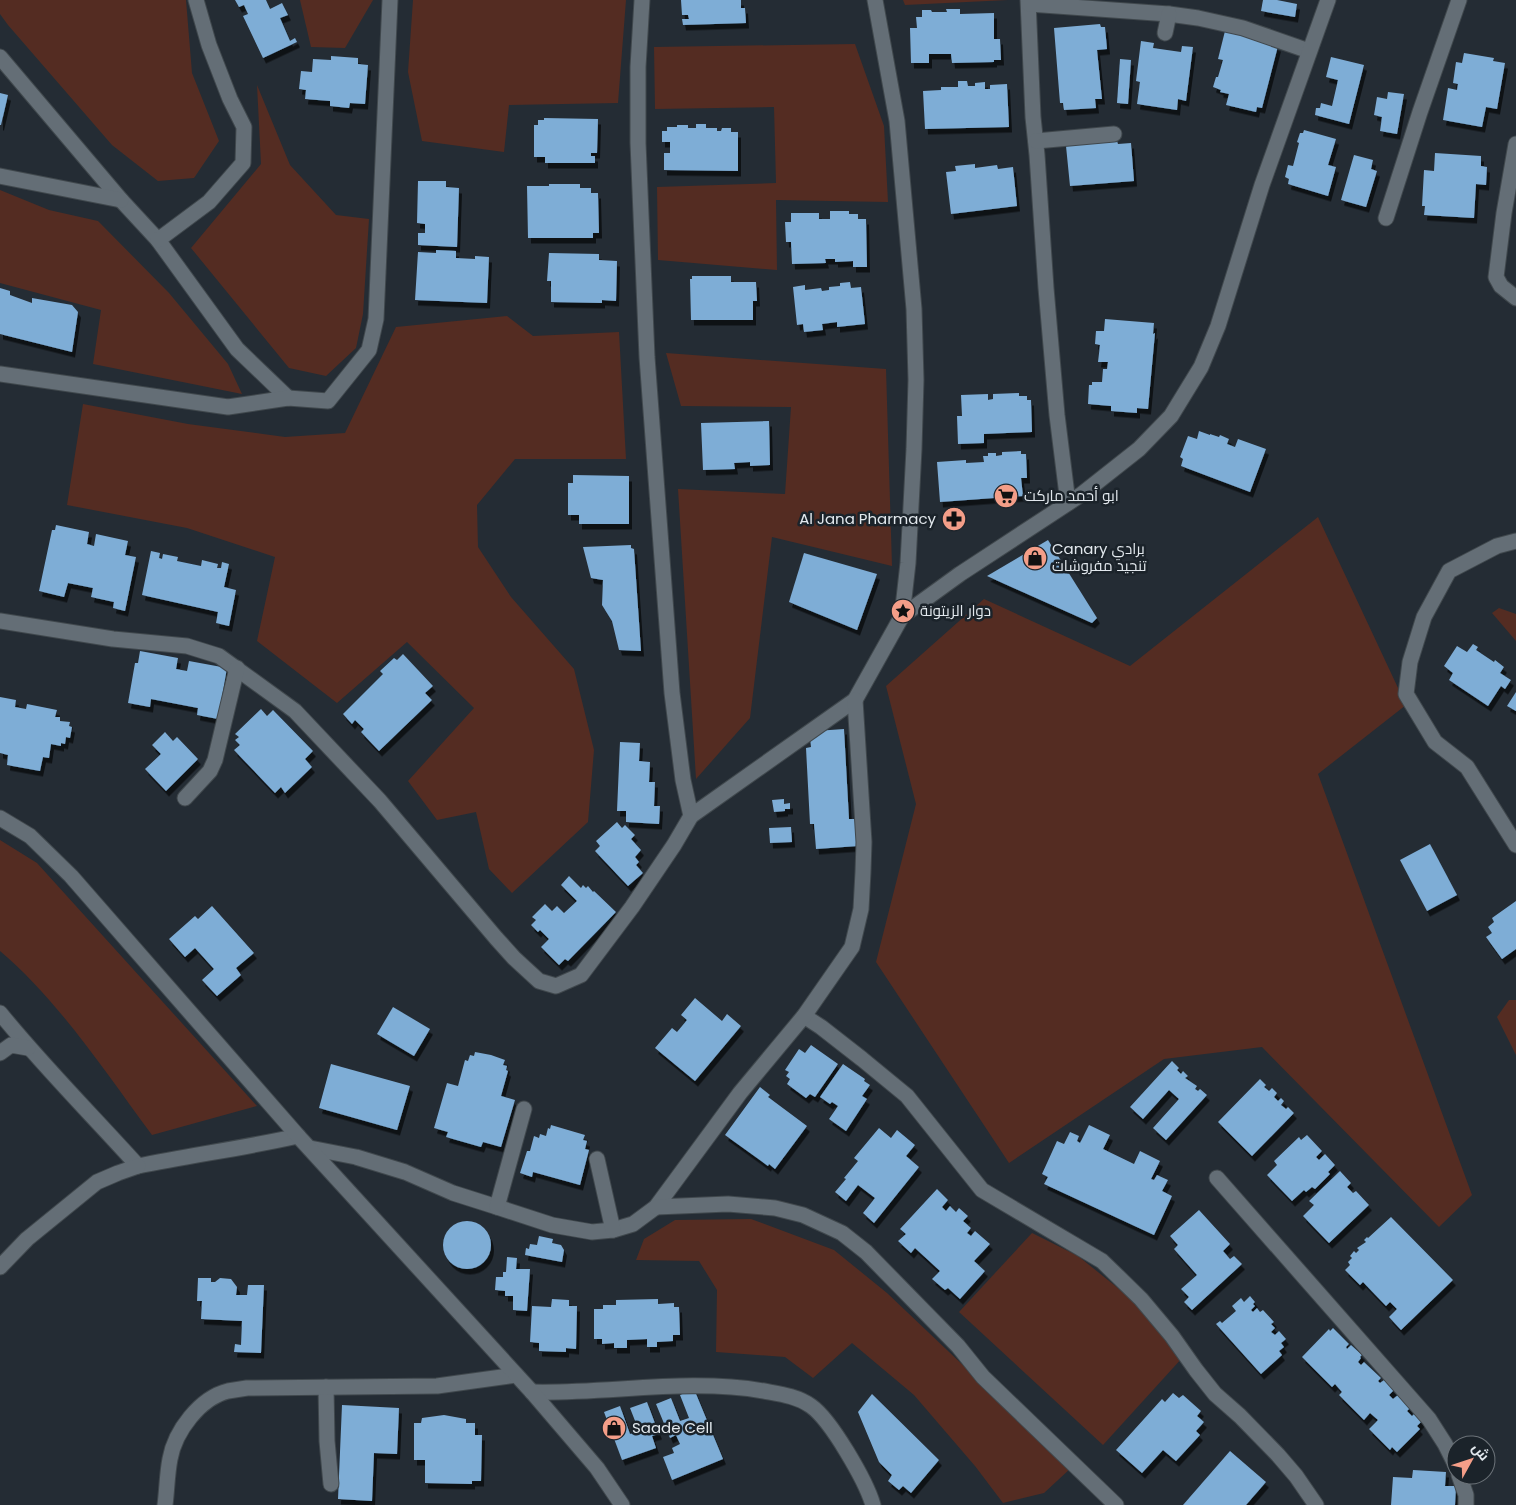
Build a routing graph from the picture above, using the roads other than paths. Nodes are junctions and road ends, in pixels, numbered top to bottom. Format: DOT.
graph roads {
  1 [pos="196,0"];
  2 [pos="390,0"];
  3 [pos="642,0"];
  4 [pos="875,0"];
  5 [pos="1328,0"];
  6 [pos="1459,0"];
  7 [pos="1029,2"];
  8 [pos="1169,14"];
  9 [pos="1165,33"];
  10 [pos="1309,51"];
  11 [pos="0,58"];
  12 [pos="1114,134"];
  13 [pos="1036,141"];
  14 [pos="1516,144"];
  15 [pos="0,176"];
  16 [pos="121,200"];
  17 [pos="1386,218"];
  18 [pos="158,240"];
  19 [pos="1516,298"];
  20 [pos="0,374"];
  21 [pos="288,398"];
  22 [pos="1068,503"];
  23 [pos="1516,541"];
  24 [pos="902,616"];
  25 [pos="0,620"];
  26 [pos="237,668"];
  27 [pos="854,700"];
  28 [pos="185,798"];
  29 [pos="691,816"];
  30 [pos="0,818"];
  31 [pos="1516,845"];
  32 [pos="0,1013"];
  33 [pos="804,1016"];
  34 [pos="28,1048"];
  35 [pos="0,1053"];
  36 [pos="524,1109"];
  37 [pos="298,1136"];
  38 [pos="310,1148"];
  39 [pos="597,1159"];
  40 [pos="138,1166"];
  41 [pos="1217,1178"];
  42 [pos="497,1207"];
  43 [pos="656,1207"];
  44 [pos="613,1230"];
  45 [pos="0,1267"];
  46 [pos="516,1375"];
  47 [pos="326,1386"];
  48 [pos="532,1392"];
  49 [pos="1446,1446"];
  50 [pos="331,1484"];
  51 [pos="1462,1485"];
  52 [pos="166,1505"];
  53 [pos="622,1505"];
  54 [pos="873,1505"];
  55 [pos="1116,1505"];
  56 [pos="1316,1505"];
  57 [pos="1466,1505"];
  1 -- 18 [label="street"];
  2 -- 21 [label="street"];
  3 -- 29 [label="street"];
  4 -- 24 [label="street"];
  5 -- 10 [label="street"];
  6 -- 17 [label="street"];
  7 -- 8 [label="street"];
  7 -- 13 [label="street"];
  8 -- 9 [label="street"];
  8 -- 10 [label="street"];
  10 -- 22 [label="street"];
  11 -- 16 [label="street"];
  12 -- 13 [label="street"];
  13 -- 22 [label="street"];
  14 -- 19 [label="street"];
  15 -- 16 [label="street"];
  16 -- 18 [label="street"];
  18 -- 21 [label="street"];
  20 -- 21 [label="street"];
  22 -- 24 [label="street"];
  23 -- 31 [label="street"];
  24 -- 27 [label="street"];
  25 -- 26 [label="street"];
  26 -- 28 [label="street"];
  26 -- 29 [label="street"];
  27 -- 29 [label="street"];
  27 -- 33 [label="street"];
  30 -- 37 [label="street"];
  32 -- 34 [label="street"];
  33 -- 43 [label="street"];
  33 -- 56 [label="street"];
  34 -- 35 [label="street"];
  34 -- 40 [label="street"];
  36 -- 42 [label="street"];
  37 -- 38 [label="street"];
  37 -- 40 [label="street"];
  38 -- 42 [label="street"];
  38 -- 46 [label="street"];
  39 -- 44 [label="street"];
  40 -- 45 [label="street"];
  41 -- 49 [label="street"];
  42 -- 44 [label="street"];
  43 -- 44 [label="street"];
  43 -- 55 [label="street"];
  46 -- 47 [label="street"];
  46 -- 48 [label="street"];
  47 -- 50 [label="street"];
  47 -- 52 [label="street"];
  48 -- 53 [label="street"];
  48 -- 54 [label="street"];
  51 -- 57 [label="street"];
}
